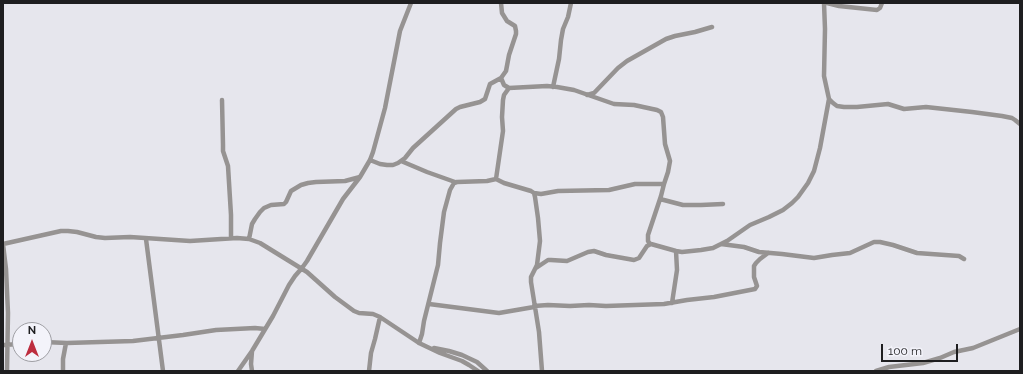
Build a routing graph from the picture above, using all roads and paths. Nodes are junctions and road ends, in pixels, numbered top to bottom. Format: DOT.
graph roads {
  1 [pos="411,3"];
  2 [pos="501,3"];
  3 [pos="571,3"];
  4 [pos="824,3"];
  5 [pos="827,3"];
  6 [pos="882,3"];
  7 [pos="712,27"];
  8 [pos="501,78"];
  9 [pos="553,87"];
  10 [pos="509,88"];
  11 [pos="587,95"];
  12 [pos="829,99"];
  13 [pos="222,100"];
  14 [pos="1020,124"];
  15 [pos="370,160"];
  16 [pos="401,161"];
  17 [pos="360,177"];
  18 [pos="496,179"];
  19 [pos="455,182"];
  20 [pos="664,184"];
  21 [pos="534,193"];
  22 [pos="660,199"];
  23 [pos="723,204"];
  24 [pos="231,238"];
  25 [pos="146,239"];
  26 [pos="249,239"];
  27 [pos="650,244"];
  28 [pos="721,244"];
  29 [pos="676,251"];
  30 [pos="768,253"];
  31 [pos="964,258"];
  32 [pos="302,268"];
  33 [pos="536,268"];
  34 [pos="672,303"];
  35 [pos="428,304"];
  36 [pos="534,306"];
  37 [pos="380,317"];
  38 [pos="265,329"];
  39 [pos="1020,329"];
  40 [pos="159,338"];
  41 [pos="52,342"];
  42 [pos="66,343"];
  43 [pos="419,343"];
  44 [pos="5,345"];
  45 [pos="428,348"];
  46 [pos="252,351"];
  47 [pos="7,371"];
  48 [pos="63,371"];
  49 [pos="163,371"];
  50 [pos="238,371"];
  51 [pos="252,371"];
  52 [pos="369,371"];
  53 [pos="478,371"];
  54 [pos="486,371"];
  55 [pos="542,371"];
  56 [pos="876,371"];
  1 -- 15 [label="street"];
  2 -- 8 [label="street"];
  3 -- 9 [label="street"];
  4 -- 12 [label="street"];
  5 -- 6 [label="street"];
  7 -- 11 [label="street"];
  8 -- 10 [label="street"];
  8 -- 16 [label="street"];
  9 -- 10 [label="street"];
  9 -- 11 [label="street"];
  10 -- 18 [label="street"];
  11 -- 20 [label="street"];
  12 -- 14 [label="street"];
  12 -- 28 [label="street"];
  13 -- 24 [label="street"];
  15 -- 16 [label="street"];
  15 -- 17 [label="street"];
  16 -- 19 [label="street"];
  17 -- 26 [label="street"];
  17 -- 32 [label="street"];
  18 -- 19 [label="street"];
  18 -- 21 [label="street"];
  19 -- 35 [label="street"];
  20 -- 21 [label="street"];
  20 -- 22 [label="street"];
  21 -- 33 [label="street"];
  22 -- 23 [label="street"];
  22 -- 27 [label="street"];
  24 -- 25 [label="street"];
  24 -- 26 [label="street"];
  25 -- 40 [label="street"];
  25 -- 44 [label="street"];
  26 -- 32 [label="street"];
  27 -- 29 [label="street"];
  27 -- 33 [label="street"];
  28 -- 29 [label="street"];
  28 -- 30 [label="street"];
  29 -- 34 [label="street"];
  30 -- 31 [label="street"];
  30 -- 34 [label="street"];
  32 -- 37 [label="street"];
  32 -- 38 [label="street"];
  33 -- 36 [label="street"];
  34 -- 36 [label="street"];
  35 -- 36 [label="street"];
  35 -- 43 [label="street"];
  36 -- 55 [label="street"];
  37 -- 43 [label="street"];
  37 -- 52 [label="street"];
  38 -- 40 [label="street"];
  38 -- 46 [label="street"];
  39 -- 56 [label="street"];
  40 -- 42 [label="street"];
  40 -- 49 [label="street"];
  41 -- 42 [label="street"];
  42 -- 48 [label="street"];
  43 -- 45 [label="street"];
  44 -- 47 [label="street"];
  45 -- 53 [label="street"];
  45 -- 54 [label="street"];
  46 -- 50 [label="street"];
  46 -- 51 [label="street"];
}
